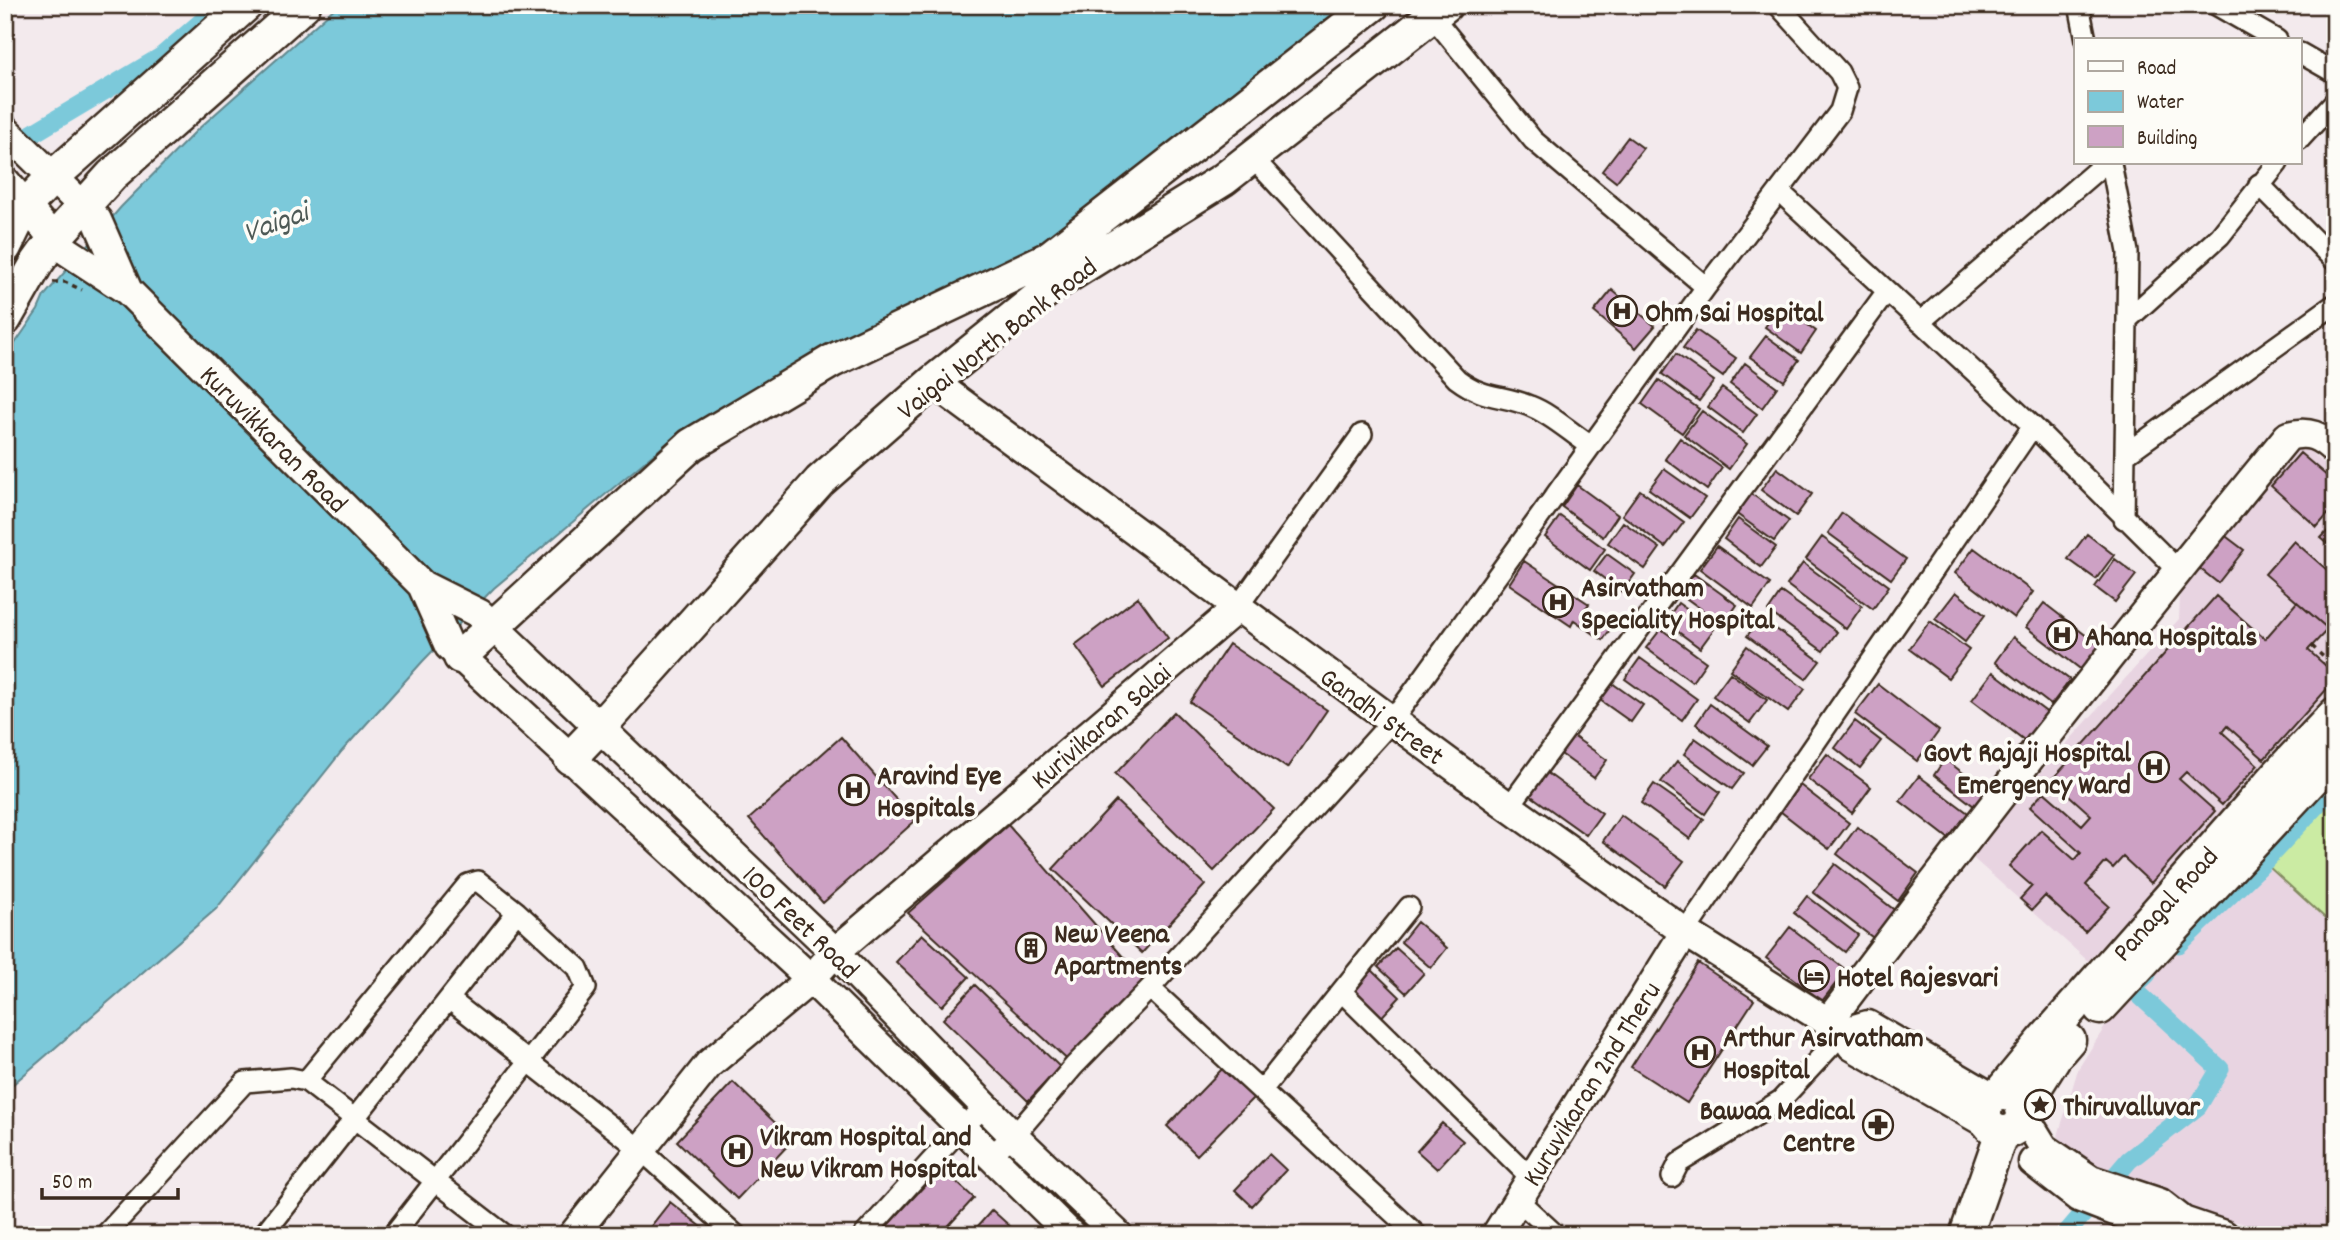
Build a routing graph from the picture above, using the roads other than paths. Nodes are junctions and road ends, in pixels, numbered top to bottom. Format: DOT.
graph roads {
  1 [pos="246,5"];
  2 [pos="304,5"];
  3 [pos="1373,5"];
  4 [pos="1778,5"];
  5 [pos="2079,5"];
  6 [pos="2216,5"];
  7 [pos="1440,11"];
  8 [pos="2086,38"];
  9 [pos="2274,38"];
  10 [pos="2302,54"];
  11 [pos="2335,74"];
  12 [pos="2334,102"];
  13 [pos="5,130"];
  14 [pos="2302,137"];
  15 [pos="1252,157"];
  16 [pos="2104,164"];
  17 [pos="2110,164"];
  18 [pos="2277,164"];
  19 [pos="54,176"];
  20 [pos="5,181"];
  21 [pos="2259,184"];
  22 [pos="1780,192"];
  23 [pos="24,206"];
  24 [pos="90,213"];
  25 [pos="60,245"];
  26 [pos="5,247"];
  27 [pos="2335,261"];
  28 [pos="1706,287"];
  29 [pos="128,291"];
  30 [pos="1887,291"];
  31 [pos="2335,303"];
  32 [pos="5,319"];
  33 [pos="2127,320"];
  34 [pos="1920,322"];
  35 [pos="933,382"];
  36 [pos="2034,426"];
  37 [pos="1362,434"];
  38 [pos="1591,446"];
  39 [pos="2335,450"];
  40 [pos="2126,454"];
  41 [pos="2124,519"];
  42 [pos="2178,570"];
  43 [pos="422,585"];
  44 [pos="1237,608"];
  45 [pos="487,620"];
  46 [pos="455,652"];
  47 [pos="2335,714"];
  48 [pos="1391,721"];
  49 [pos="599,728"];
  50 [pos="2335,755"];
  51 [pos="570,758"];
  52 [pos="1509,807"];
  53 [pos="1409,907"];
  54 [pos="517,912"];
  55 [pos="1685,932"];
  56 [pos="835,952"];
  57 [pos="811,979"];
  58 [pos="1150,988"];
  59 [pos="1342,992"];
  60 [pos="449,999"];
  61 [pos="1836,1027"];
  62 [pos="530,1061"];
  63 [pos="306,1081"];
  64 [pos="1262,1090"];
  65 [pos="986,1107"];
  66 [pos="2006,1114"];
  67 [pos="353,1119"];
  68 [pos="962,1127"];
  69 [pos="1014,1136"];
  70 [pos="641,1150"];
  71 [pos="990,1155"];
  72 [pos="1672,1177"];
  73 [pos="436,1182"];
  74 [pos="1525,1189"];
  75 [pos="106,1235"];
  76 [pos="263,1235"];
  77 [pos="393,1235"];
  78 [pos="505,1235"];
  79 [pos="573,1235"];
  80 [pos="736,1235"];
  81 [pos="864,1235"];
  82 [pos="1071,1235"];
  83 [pos="1118,1235"];
  84 [pos="1418,1235"];
  85 [pos="1496,1235"];
  86 [pos="1556,1235"];
  87 [pos="1966,1235"];
  88 [pos="2224,1235"];
  1 -- 19 [label="main road"];
  2 -- 24 [label="main road"];
  3 -- 45 [label="main road, Vaigai North Bank Road"];
  4 -- 22 [label="street"];
  5 -- 8 [label="street"];
  6 -- 9 [label="street"];
  7 -- 15 [label="main road, Vaigai North Bank Road"];
  7 -- 28 [label="street"];
  10 -- 11 [label="street"];
  12 -- 14 [label="street"];
  13 -- 19 [label="street, Kuruvikkaran Road"];
  15 -- 35 [label="main road, Vaigai North Bank Road"];
  15 -- 38 [label="street"];
  16 -- 34 [label="street"];
  17 -- 33 [label="street"];
  18 -- 21 [label="street"];
  19 -- 23 [label="main road"];
  19 -- 24 [label="street, Kuruvikkaran Road"];
  20 -- 23 [label="street, Kuruvikkaran Road"];
  21 -- 27 [label="street"];
  21 -- 33 [label="street"];
  22 -- 28 [label="street"];
  22 -- 30 [label="street"];
  23 -- 25 [label="street, Kuruvikkaran Road"];
  23 -- 26 [label="main road"];
  24 -- 25 [label="main road"];
  24 -- 29 [label="street, Kuruvikkaran Road"];
  25 -- 29 [label="street, Kuruvikkaran Road"];
  25 -- 32 [label="main road"];
  28 -- 38 [label="street"];
  29 -- 43 [label="street, Kuruvikkaran Road"];
  30 -- 34 [label="street"];
  30 -- 52 [label="street"];
  31 -- 40 [label="street"];
  33 -- 40 [label="street"];
  34 -- 36 [label="street"];
  35 -- 44 [label="street, Gandhi Street"];
  35 -- 49 [label="main road, Vaigai North Bank Road"];
  36 -- 41 [label="street"];
  36 -- 55 [label="street"];
  37 -- 44 [label="street"];
  38 -- 48 [label="street"];
  39 -- 42 [label="street"];
  40 -- 41 [label="street"];
  41 -- 42 [label="street"];
  42 -- 61 [label="street"];
  43 -- 45 [label="street, Kuruvikkaran Road"];
  43 -- 46 [label="street, Kuruvikkaran Road"];
  44 -- 48 [label="street, Gandhi Street"];
  44 -- 56 [label="street, Kurivikaran Salai"];
  45 -- 46 [label="main road, Vaigai North Bank Road"];
  45 -- 49 [label="street, 100 Feet Road"];
  46 -- 51 [label="street, 100 Feet Road"];
  47 -- 66 [label="main road, Panagal Road"];
  48 -- 52 [label="street, Gandhi Street"];
  48 -- 58 [label="street"];
  49 -- 51 [label="main road, Vaigai North Bank Road"];
  49 -- 56 [label="street, 100 Feet Road"];
  50 -- 66 [label="main road, Panagal Road"];
  51 -- 57 [label="street, 100 Feet Road"];
  52 -- 55 [label="street, Gandhi Street"];
  53 -- 59 [label="street"];
  54 -- 60 [label="street"];
  54 -- 62 [label="street"];
  54 -- 63 [label="street"];
  55 -- 61 [label="street, Gandhi Street"];
  55 -- 74 [label="street, Kuruvikaran 2nd Theru"];
  56 -- 57 [label="street, Kurivikaran Salai"];
  56 -- 65 [label="street, 100 Feet Road"];
  57 -- 68 [label="street, 100 Feet Road"];
  57 -- 70 [label="street, Kurivikaran Salai"];
  58 -- 64 [label="street"];
  58 -- 69 [label="street"];
  59 -- 64 [label="street"];
  59 -- 74 [label="street"];
  60 -- 62 [label="street"];
  60 -- 67 [label="street"];
  61 -- 66 [label="street, Gandhi Street"];
  61 -- 72 [label="street"];
  62 -- 70 [label="street"];
  62 -- 73 [label="street"];
  63 -- 67 [label="street"];
  63 -- 75 [label="street"];
  64 -- 84 [label="street"];
  65 -- 68 [label="street"];
  65 -- 69 [label="street, 100 Feet Road"];
  66 -- 87 [label="main road"];
  66 -- 88 [label="street"];
  67 -- 73 [label="street"];
  67 -- 76 [label="street"];
  68 -- 71 [label="street, 100 Feet Road"];
  68 -- 81 [label="street"];
  69 -- 71 [label="street"];
  69 -- 83 [label="street, 100 Feet Road"];
  70 -- 79 [label="street, Kurivikaran Salai"];
  70 -- 80 [label="street"];
  71 -- 82 [label="street, 100 Feet Road"];
  73 -- 77 [label="street"];
  73 -- 78 [label="street"];
  74 -- 85 [label="street, Kuruvikaran 2nd Theru"];
  74 -- 86 [label="street"];
}
